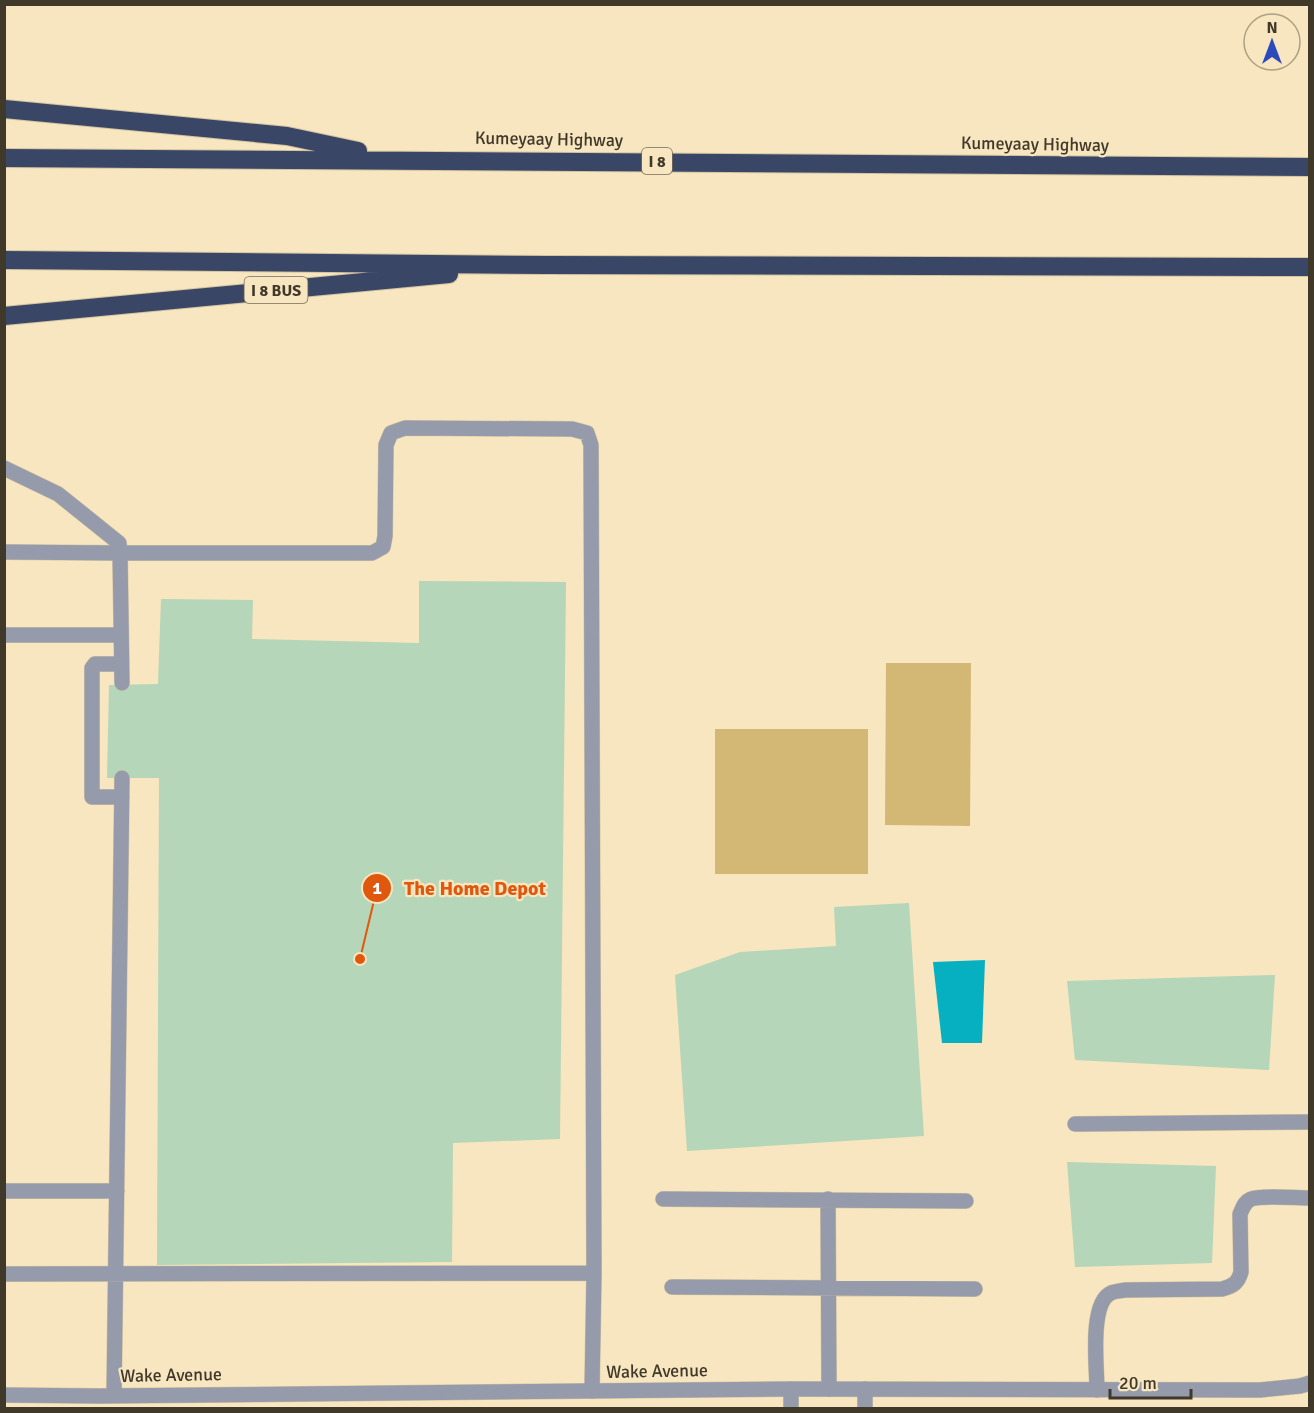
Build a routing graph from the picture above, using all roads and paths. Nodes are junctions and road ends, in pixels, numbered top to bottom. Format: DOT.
graph roads {
  1 [pos="4,109"];
  2 [pos="4,158"];
  3 [pos="396,159"];
  4 [pos="1310,167"];
  5 [pos="4,260"];
  6 [pos="547,265"];
  7 [pos="1310,267"];
  8 [pos="4,316"];
  9 [pos="4,468"];
  10 [pos="4,552"];
  11 [pos="120,553"];
  12 [pos="4,634"];
  13 [pos="121,635"];
  14 [pos="121,664"];
  15 [pos="122,683"];
  16 [pos="122,778"];
  17 [pos="122,797"];
  18 [pos="1310,1122"];
  19 [pos="1075,1124"];
  20 [pos="4,1191"];
  21 [pos="117,1191"];
  22 [pos="1310,1198"];
  23 [pos="663,1199"];
  24 [pos="828,1199"];
  25 [pos="966,1201"];
  26 [pos="594,1273"];
  27 [pos="4,1274"];
  28 [pos="116,1274"];
  29 [pos="672,1287"];
  30 [pos="829,1288"];
  31 [pos="975,1289"];
  32 [pos="1310,1383"];
  33 [pos="791,1389"];
  34 [pos="829,1389"];
  35 [pos="865,1389"];
  36 [pos="1097,1390"];
  37 [pos="592,1391"];
  38 [pos="4,1395"];
  39 [pos="114,1395"];
  40 [pos="791,1408"];
  41 [pos="865,1408"];
  1 -- 3 [label="highway"];
  2 -- 3 [label="highway, Kumeyaay Highway / I 8"];
  3 -- 4 [label="highway, Kumeyaay Highway / I 8"];
  5 -- 6 [label="highway"];
  6 -- 7 [label="highway"];
  6 -- 8 [label="highway, I 8 BUS"];
  9 -- 11 [label="street"];
  10 -- 11 [label="street"];
  11 -- 13 [label="street"];
  11 -- 26 [label="street"];
  12 -- 13 [label="street"];
  13 -- 14 [label="street"];
  14 -- 15 [label="street"];
  14 -- 17 [label="street"];
  16 -- 17 [label="street"];
  17 -- 21 [label="street"];
  18 -- 19 [label="street"];
  20 -- 21 [label="street"];
  21 -- 28 [label="street"];
  22 -- 36 [label="street"];
  23 -- 24 [label="street"];
  24 -- 25 [label="street"];
  24 -- 30 [label="street"];
  26 -- 28 [label="street"];
  26 -- 37 [label="street"];
  27 -- 28 [label="street"];
  28 -- 39 [label="street"];
  29 -- 30 [label="street"];
  30 -- 31 [label="street"];
  30 -- 34 [label="street"];
  32 -- 36 [label="street, Wake Avenue"];
  33 -- 34 [label="street, Wake Avenue"];
  33 -- 37 [label="street, Wake Avenue"];
  33 -- 40 [label="street"];
  34 -- 35 [label="street, Wake Avenue"];
  35 -- 36 [label="street, Wake Avenue"];
  35 -- 41 [label="street"];
  37 -- 39 [label="street, Wake Avenue"];
  38 -- 39 [label="street, Wake Avenue"];
}
